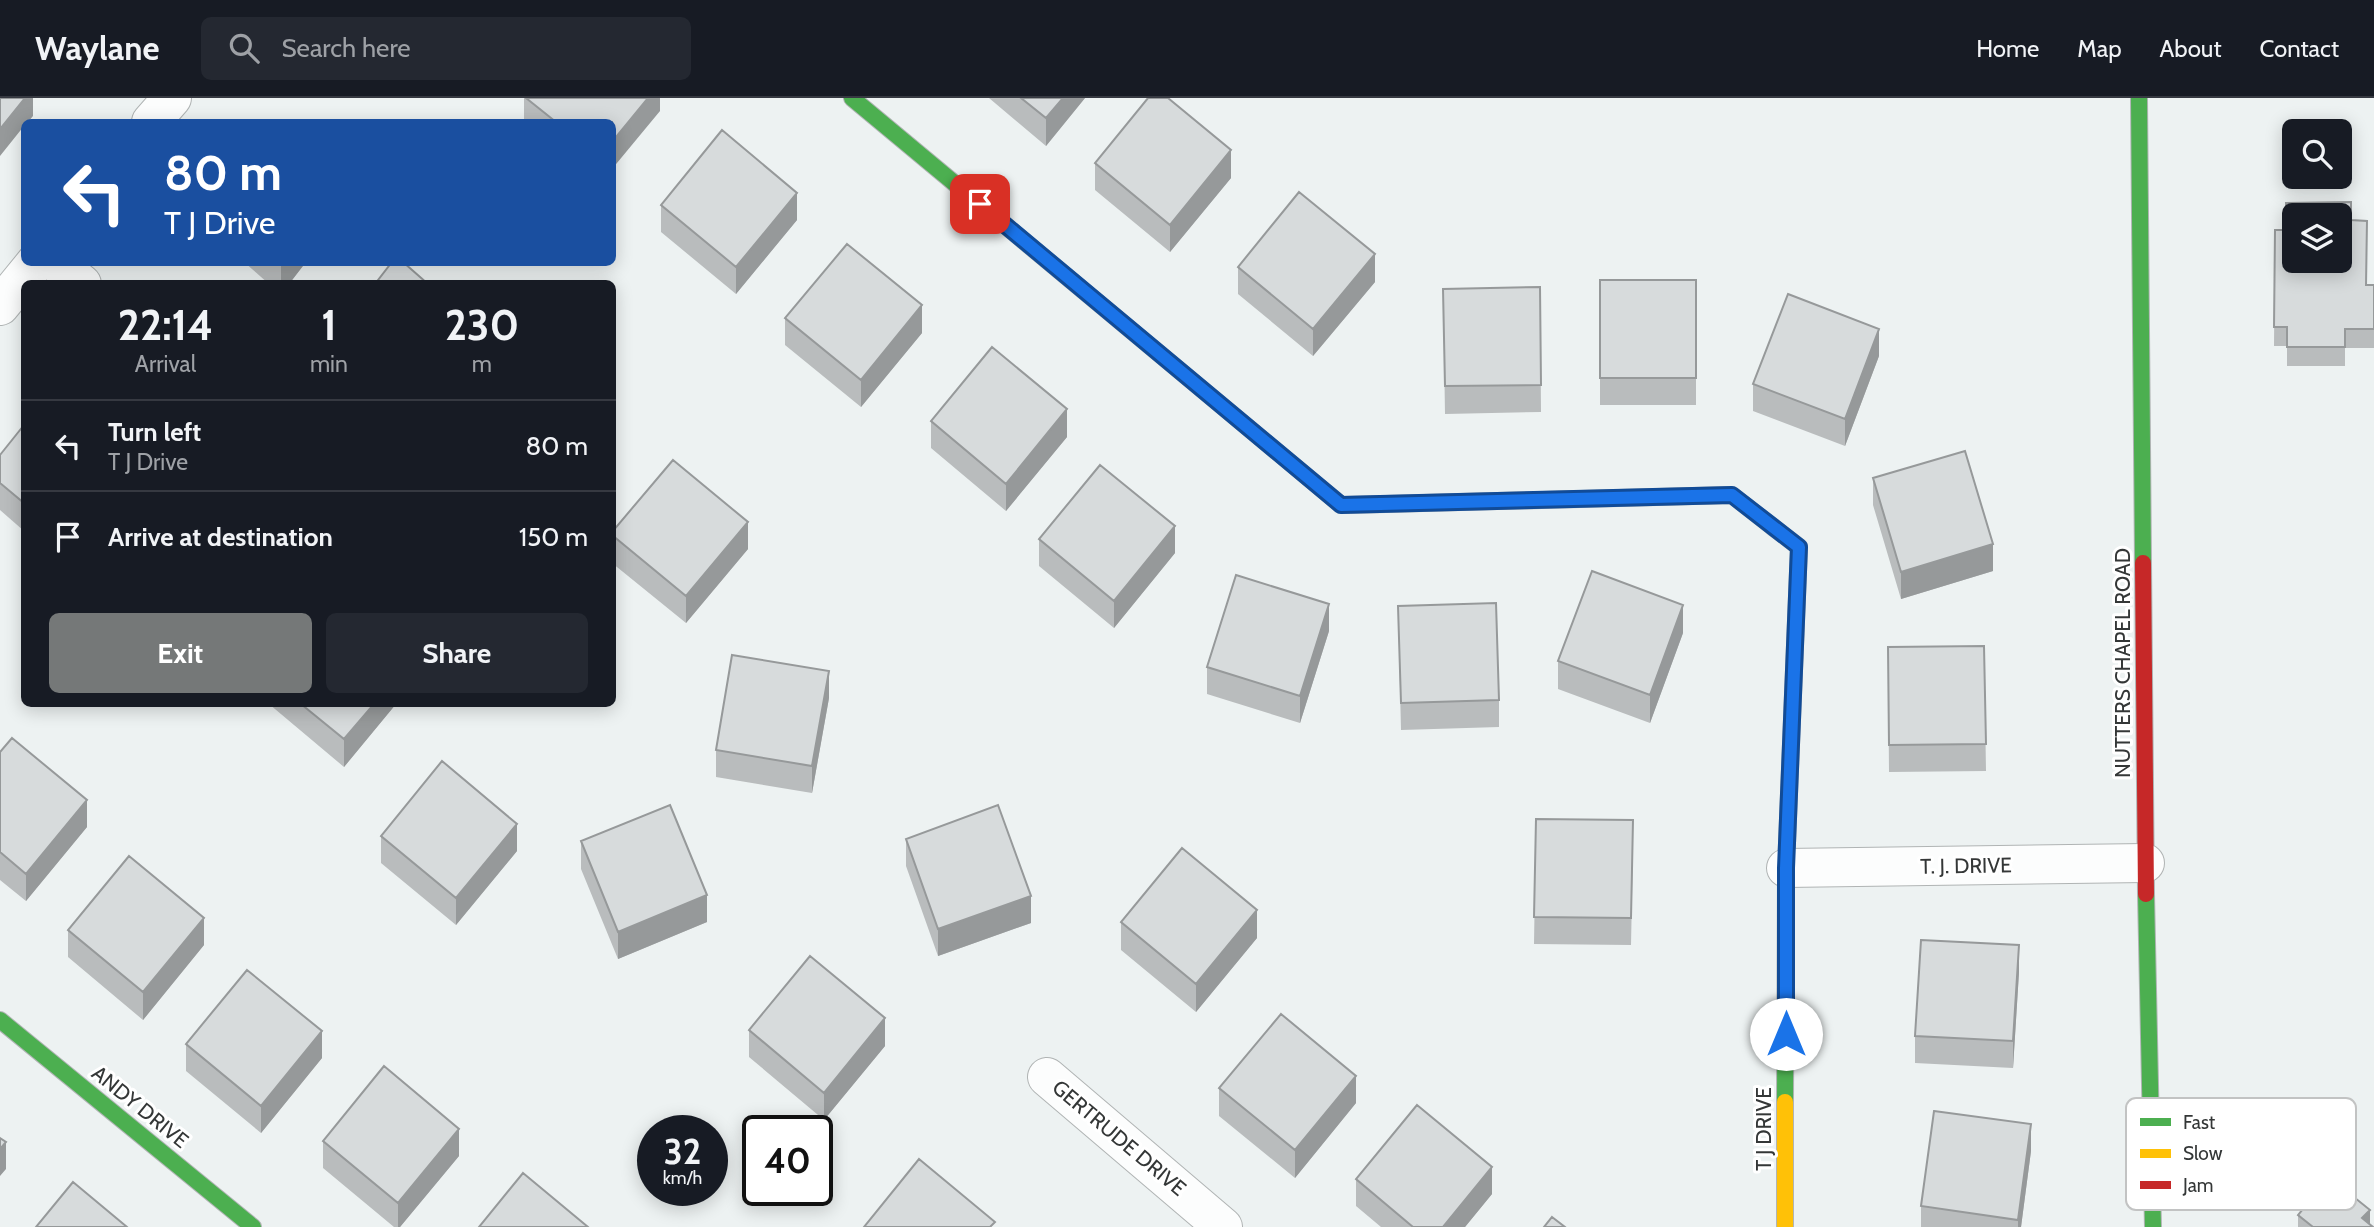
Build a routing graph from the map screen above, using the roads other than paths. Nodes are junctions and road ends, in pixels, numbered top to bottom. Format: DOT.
graph roads {
  1 [pos="172,98"];
  2 [pos="852,98"];
  3 [pos="2139,98"];
  4 [pos="154,119"];
  5 [pos="33,266"];
  6 [pos="60,266"];
  7 [pos="21,280"];
  8 [pos="21,280"];
  9 [pos="77,280"];
  10 [pos="0,306"];
  11 [pos="2145,863"];
  12 [pos="1786,868"];
  13 [pos="0,1020"];
  14 [pos="1047,1077"];
  15 [pos="2150,1098"];
  16 [pos="253,1227"];
  17 [pos="1223,1227"];
  18 [pos="1785,1227"];
  1 -- 4 [label="street"];
  2 -- 12 [label="street, T J DRIVE"];
  3 -- 11 [label="street, NUTTERS CHAPEL ROAD"];
  5 -- 8 [label="street"];
  6 -- 9 [label="street"];
  7 -- 10 [label="street"];
  11 -- 12 [label="street, T. J. DRIVE"];
  11 -- 15 [label="street, NUTTERS CHAPEL ROAD"];
  12 -- 18 [label="street, T J DRIVE"];
  13 -- 16 [label="street, ANDY DRIVE"];
  14 -- 17 [label="street, GERTRUDE DRIVE"];
}
